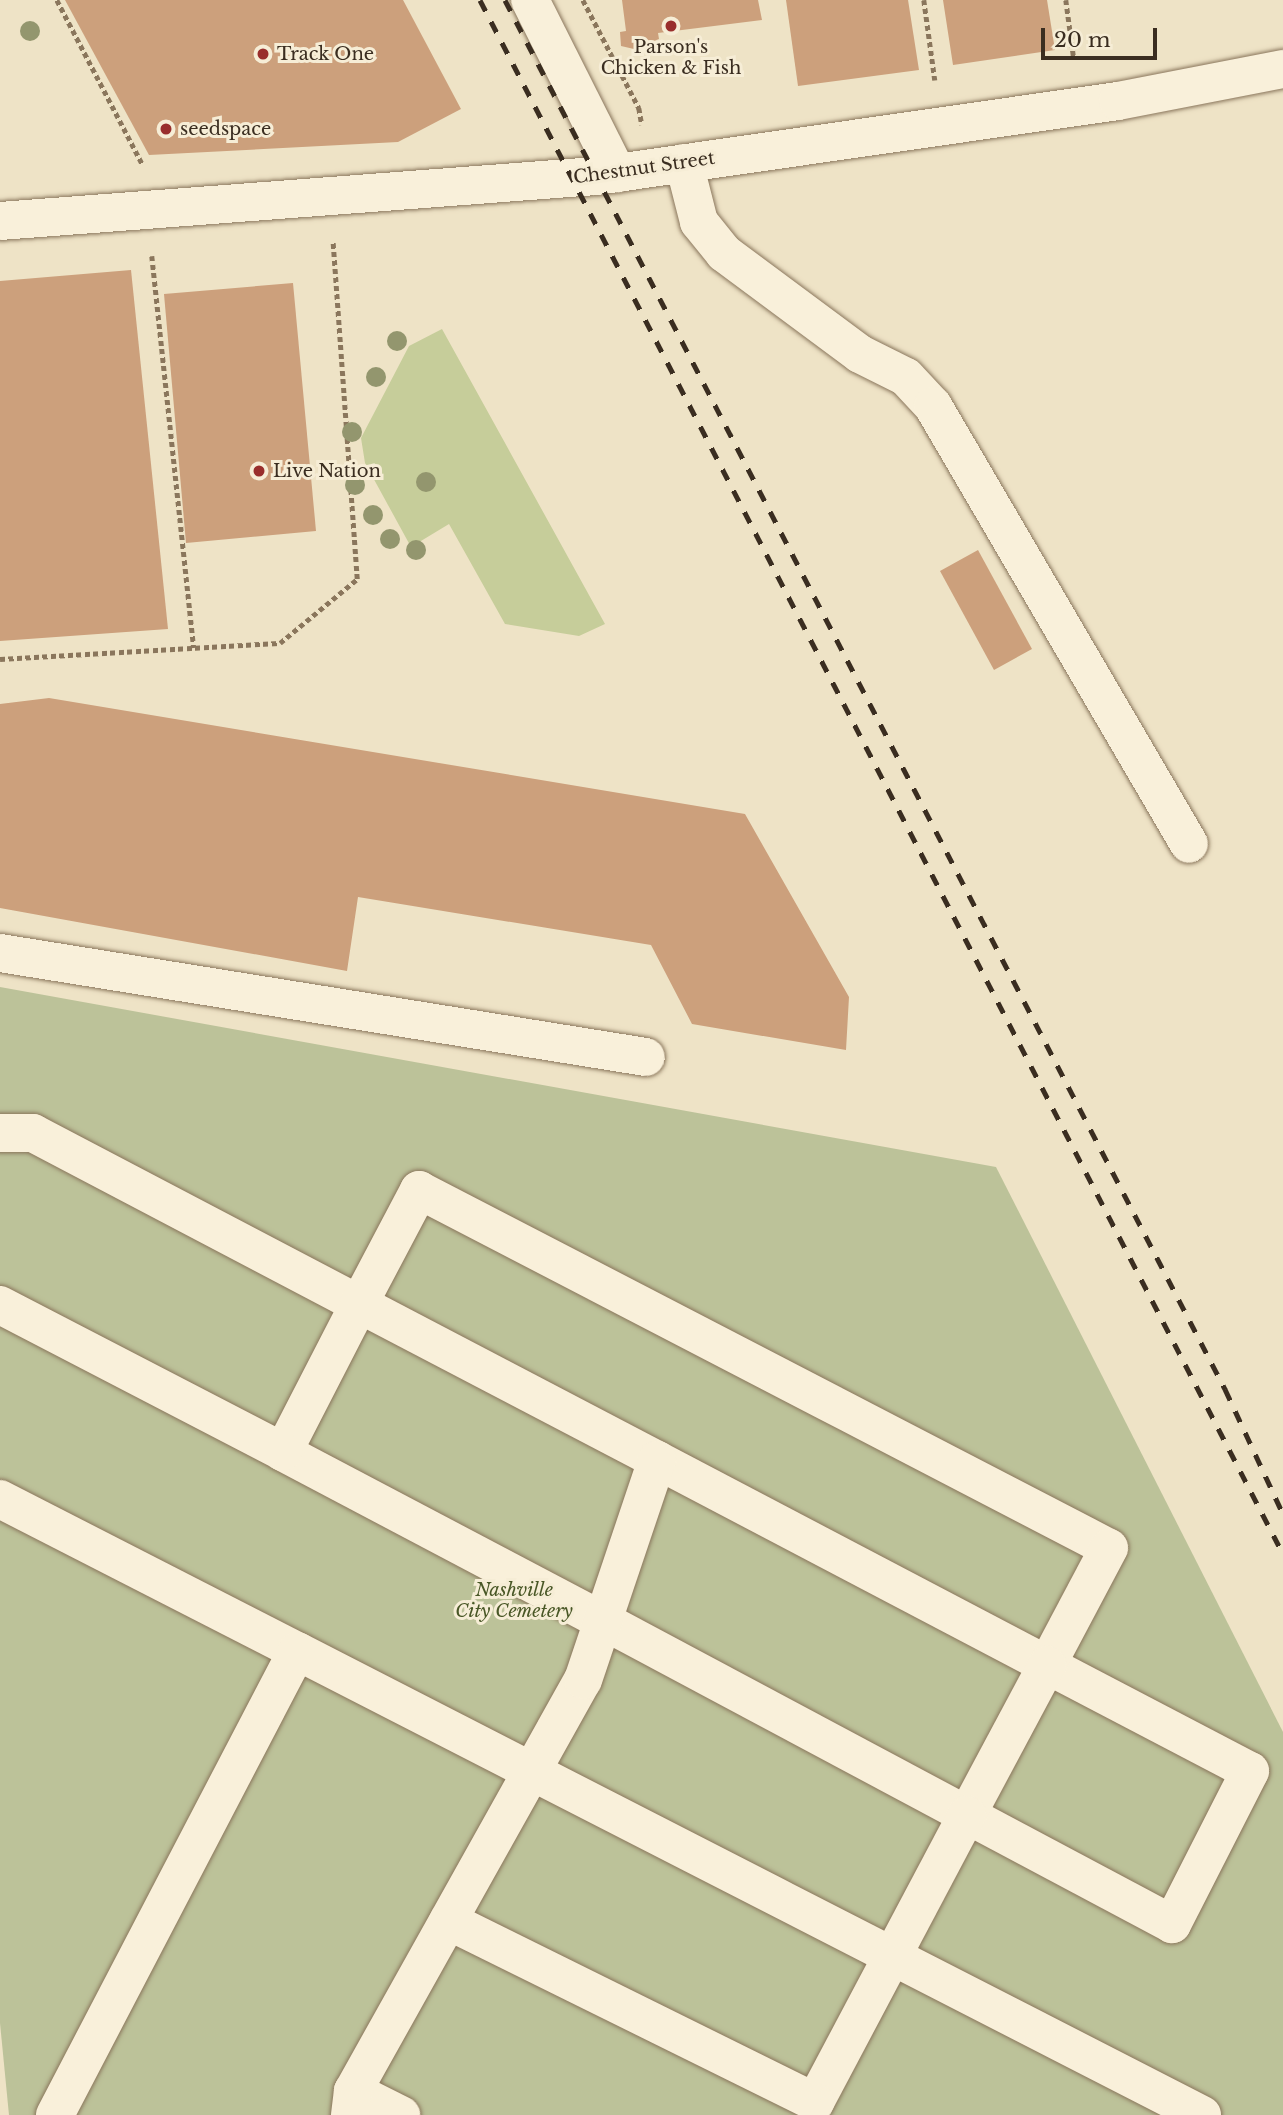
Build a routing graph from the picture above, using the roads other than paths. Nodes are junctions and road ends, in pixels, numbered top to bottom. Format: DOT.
graph roads {
  1 [pos="530,0"];
  2 [pos="1283,69"];
  3 [pos="684,163"];
  4 [pos="617,173"];
  5 [pos="0,221"];
  6 [pos="1189,844"];
  7 [pos="0,953"];
  8 [pos="646,1058"];
  9 [pos="0,1133"];
  10 [pos="359,1304"];
  11 [pos="0,1305"];
  12 [pos="283,1452"];
  13 [pos="657,1460"];
  14 [pos="0,1499"];
  15 [pos="603,1621"];
  16 [pos="297,1651"];
  17 [pos="1047,1665"];
  18 [pos="532,1771"];
  19 [pos="967,1815"];
  20 [pos="448,1921"];
  21 [pos="893,1956"];
  22 [pos="351,2103"];
  23 [pos="811,2109"];
  24 [pos="55,2115"];
  25 [pos="401,2115"];
  26 [pos="1202,2115"];
  1 -- 4 [label="street"];
  2 -- 3 [label="street, Chestnut Street"];
  3 -- 4 [label="street, Chestnut Street"];
  3 -- 6 [label="street"];
  4 -- 5 [label="street, Chestnut Street"];
  7 -- 8 [label="street"];
  9 -- 10 [label="street"];
  10 -- 12 [label="street"];
  10 -- 13 [label="street"];
  10 -- 17 [label="street"];
  11 -- 12 [label="street"];
  12 -- 15 [label="street"];
  13 -- 15 [label="street"];
  13 -- 17 [label="street"];
  14 -- 16 [label="street"];
  15 -- 18 [label="street"];
  15 -- 19 [label="street"];
  16 -- 18 [label="street"];
  16 -- 24 [label="street"];
  17 -- 19 [label="street"];
  17 -- 19 [label="street"];
  18 -- 20 [label="street"];
  18 -- 21 [label="street"];
  19 -- 21 [label="street"];
  20 -- 22 [label="street"];
  20 -- 23 [label="street"];
  21 -- 23 [label="street"];
  21 -- 26 [label="street"];
  22 -- 25 [label="street"];
}
